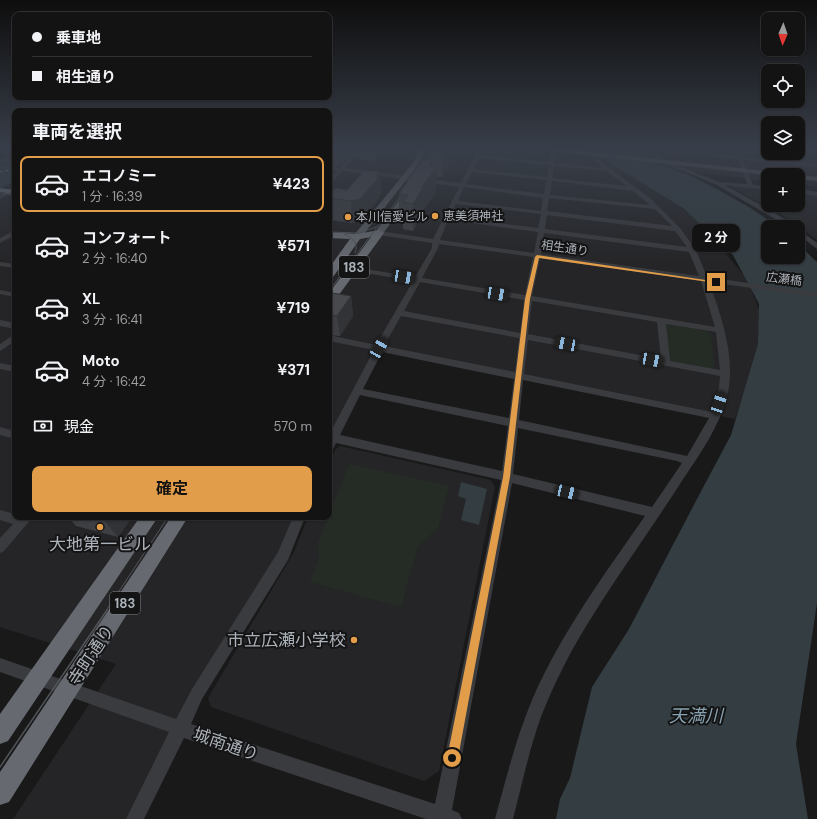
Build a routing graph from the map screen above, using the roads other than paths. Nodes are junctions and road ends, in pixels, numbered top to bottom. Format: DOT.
graph roads {
  1 [pos="397,187"];
  2 [pos="413,187"];
  3 [pos="461,187"];
  4 [pos="479,187"];
  5 [pos="547,187"];
  6 [pos="628,187"];
  7 [pos="725,187"];
  8 [pos="635,188"];
  9 [pos="0,190"];
  10 [pos="12,191"];
  11 [pos="12,192"];
  12 [pos="805,192"];
  13 [pos="817,194"];
  14 [pos="545,196"];
  15 [pos="0,197"];
  16 [pos="12,199"];
  17 [pos="454,202"];
  18 [pos="654,207"];
  19 [pos="544,213"];
  20 [pos="446,218"];
  21 [pos="782,220"];
  22 [pos="332,228"];
  23 [pos="678,229"];
  24 [pos="541,231"];
  25 [pos="380,233"];
  26 [pos="360,234"];
  27 [pos="332,235"];
  28 [pos="0,236"];
  29 [pos="11,237"];
  30 [pos="805,237"];
  31 [pos="0,241"];
  32 [pos="436,241"];
  33 [pos="817,247"];
  34 [pos="693,250"];
  35 [pos="537,257"];
  36 [pos="0,264"];
  37 [pos="12,266"];
  38 [pos="353,269"];
  39 [pos="332,271"];
  40 [pos="418,280"];
  41 [pos="705,280"];
  42 [pos="747,286"];
  43 [pos="0,292"];
  44 [pos="12,294"];
  45 [pos="817,295"];
  46 [pos="332,297"];
  47 [pos="528,299"];
  48 [pos="400,313"];
  49 [pos="661,320"];
  50 [pos="0,323"];
  51 [pos="12,325"];
  52 [pos="720,330"];
  53 [pos="523,336"];
  54 [pos="12,338"];
  55 [pos="332,339"];
  56 [pos="0,348"];
  57 [pos="379,348"];
  58 [pos="666,363"];
  59 [pos="0,366"];
  60 [pos="12,368"];
  61 [pos="726,374"];
  62 [pos="518,376"];
  63 [pos="356,390"];
  64 [pos="715,416"];
  65 [pos="512,422"];
  66 [pos="0,431"];
  67 [pos="12,434"];
  68 [pos="332,436"];
  69 [pos="332,440"];
  70 [pos="689,461"];
  71 [pos="507,477"];
  72 [pos="654,513"];
  73 [pos="0,515"];
  74 [pos="12,517"];
  75 [pos="24,520"];
  76 [pos="148,520"];
  77 [pos="178,520"];
  78 [pos="298,520"];
  79 [pos="0,547"];
  80 [pos="0,665"];
  81 [pos="39,678"];
  82 [pos="69,688"];
  83 [pos="180,728"];
  84 [pos="0,733"];
  85 [pos="0,793"];
  86 [pos="445,818"];
  87 [pos="135,819"];
  88 [pos="504,819"];
  1 -- 26 [label="main road"];
  2 -- 25 [label="main road"];
  3 -- 17 [label="street"];
  4 -- 14 [label="street"];
  5 -- 14 [label="street"];
  6 -- 8 [label="street"];
  7 -- 21 [label="street"];
  8 -- 18 [label="street"];
  9 -- 10 [label="highway"];
  11 -- 15 [label="street"];
  12 -- 13 [label="street"];
  14 -- 18 [label="street"];
  14 -- 19 [label="street"];
  15 -- 16 [label="highway"];
  17 -- 19 [label="street"];
  17 -- 20 [label="street"];
  18 -- 23 [label="street"];
  19 -- 23 [label="street"];
  19 -- 24 [label="street"];
  20 -- 24 [label="street"];
  20 -- 32 [label="street"];
  22 -- 26 [label="highway, 相生通り / 183"];
  23 -- 34 [label="street"];
  24 -- 34 [label="street"];
  24 -- 35 [label="street"];
  25 -- 26 [label="highway, 相生通り / 183"];
  25 -- 32 [label="street, 相生通り"];
  25 -- 38 [label="highway, 183"];
  26 -- 27 [label="highway, 相生通り / 183"];
  26 -- 39 [label="highway, 183"];
  28 -- 29 [label="street"];
  29 -- 31 [label="street"];
  30 -- 33 [label="street"];
  32 -- 35 [label="street, 相生通り"];
  32 -- 40 [label="street"];
  34 -- 41 [label="street"];
  35 -- 41 [label="street, 相生通り"];
  35 -- 47 [label="street"];
  36 -- 37 [label="street"];
  38 -- 40 [label="street"];
  38 -- 46 [label="highway, 183"];
  40 -- 47 [label="street"];
  40 -- 48 [label="street"];
  41 -- 42 [label="street, 相生通り"];
  41 -- 52 [label="street"];
  42 -- 45 [label="street, 広瀬橋"];
  43 -- 44 [label="street"];
  47 -- 49 [label="street"];
  47 -- 53 [label="street"];
  48 -- 53 [label="street"];
  48 -- 57 [label="street"];
  49 -- 52 [label="street"];
  49 -- 58 [label="street"];
  50 -- 51 [label="street"];
  52 -- 61 [label="street"];
  53 -- 58 [label="street"];
  53 -- 62 [label="street"];
  54 -- 56 [label="street"];
  55 -- 57 [label="street"];
  57 -- 62 [label="street"];
  57 -- 63 [label="street"];
  58 -- 61 [label="street"];
  59 -- 60 [label="street"];
  61 -- 64 [label="street"];
  62 -- 64 [label="street"];
  62 -- 65 [label="street"];
  63 -- 65 [label="street"];
  63 -- 68 [label="street"];
  64 -- 70 [label="street"];
  65 -- 70 [label="street"];
  65 -- 71 [label="street"];
  66 -- 67 [label="street"];
  69 -- 71 [label="street"];
  70 -- 72 [label="street"];
  71 -- 72 [label="street"];
  71 -- 86 [label="street"];
  72 -- 88 [label="street"];
  73 -- 74 [label="street"];
  75 -- 79 [label="street"];
  76 -- 81 [label="highway, 寺町通り / 183"];
  77 -- 82 [label="highway, 寺町通り / 183"];
  78 -- 83 [label="street"];
  80 -- 81 [label="street, 城南通り"];
  81 -- 82 [label="street, 城南通り"];
  81 -- 84 [label="highway, 寺町通り / 183"];
  82 -- 83 [label="street, 城南通り"];
  82 -- 85 [label="highway, 寺町通り / 183"];
  83 -- 86 [label="street, 城南通り"];
  83 -- 87 [label="street"];
}
